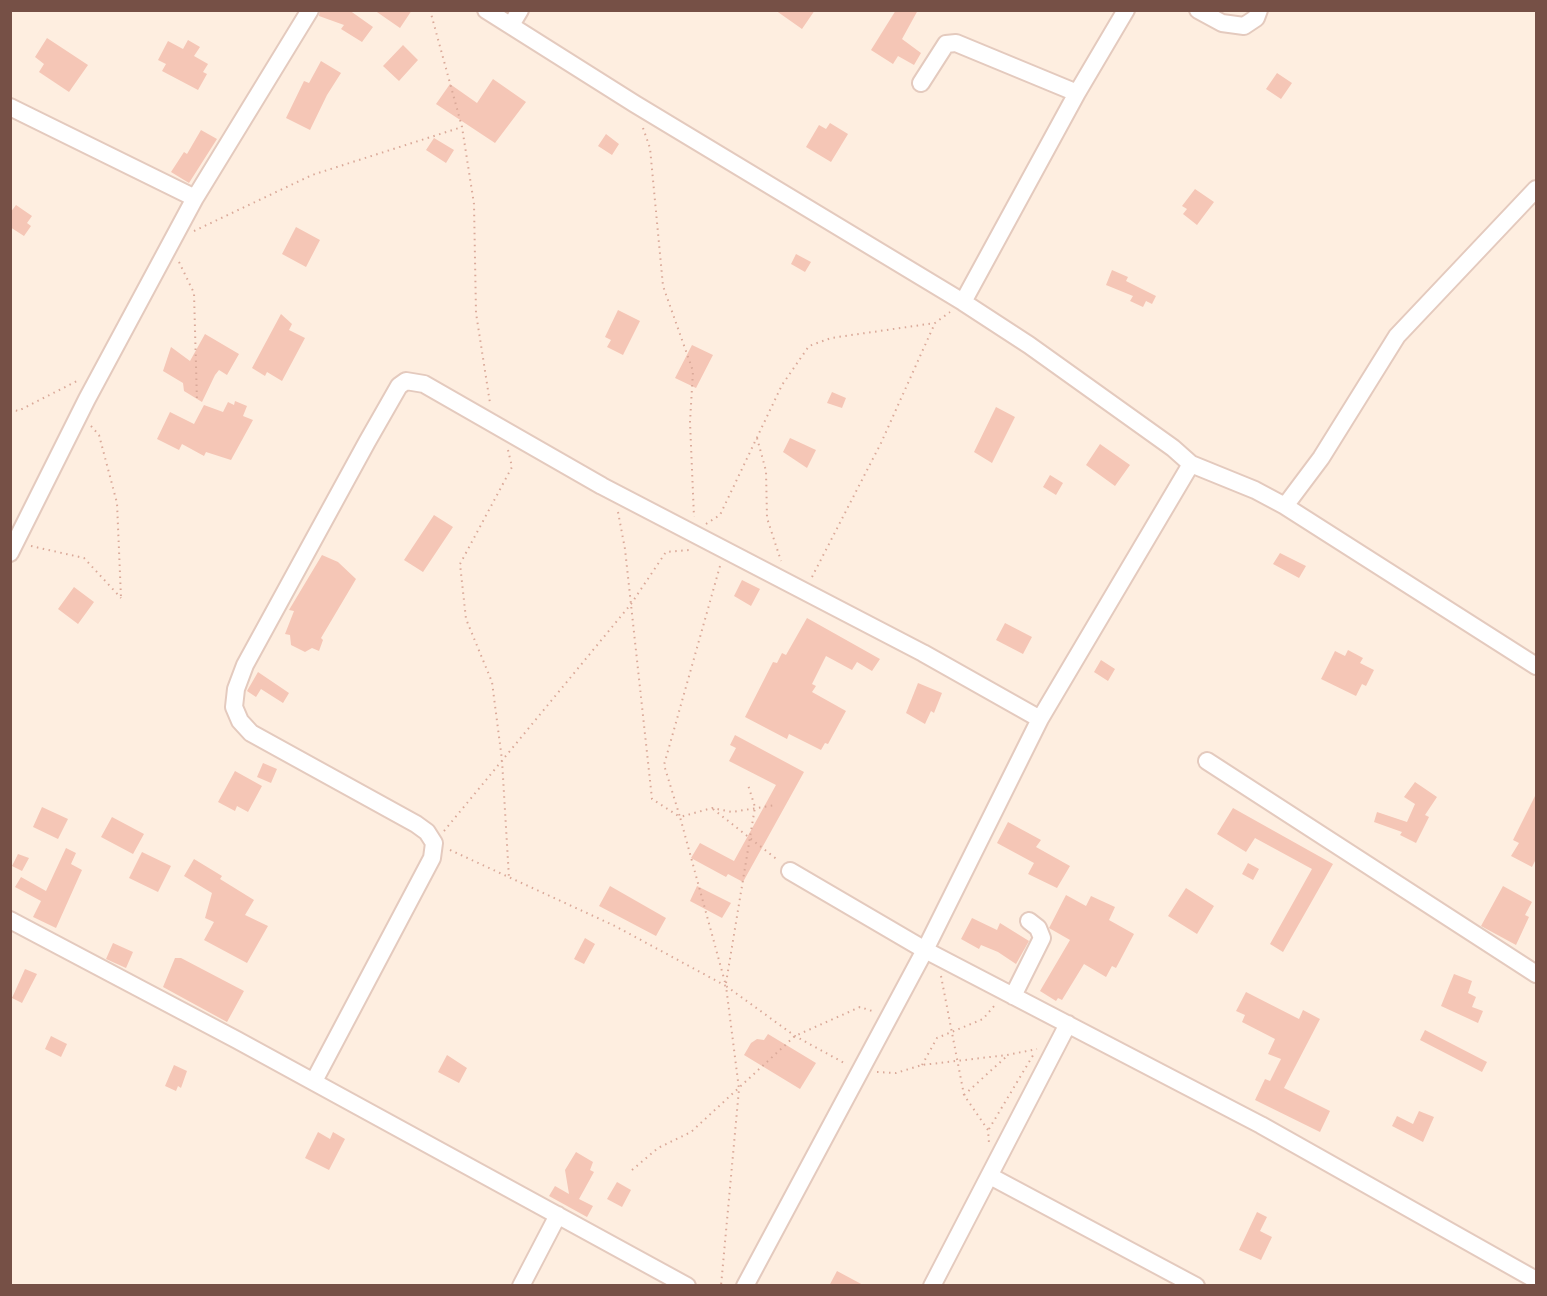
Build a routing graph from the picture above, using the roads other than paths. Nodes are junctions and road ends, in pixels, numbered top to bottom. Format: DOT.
graph roads {
  1 [pos="310,10"];
  2 [pos="486,10"];
  3 [pos="1126,10"];
  4 [pos="1198,10"];
  5 [pos="1259,10"];
  6 [pos="515,18"];
  7 [pos="921,83"];
  8 [pos="1077,93"];
  9 [pos="10,106"];
  10 [pos="1536,189"];
  11 [pos="195,198"];
  12 [pos="963,302"];
  13 [pos="1191,464"];
  14 [pos="1285,506"];
  15 [pos="13,549"];
  16 [pos="1536,666"];
  17 [pos="1040,719"];
  18 [pos="1207,761"];
  19 [pos="790,871"];
  20 [pos="10,920"];
  21 [pos="1029,921"];
  22 [pos="925,950"];
  23 [pos="1536,974"];
  24 [pos="1010,994"];
  25 [pos="1068,1024"];
  26 [pos="314,1081"];
  27 [pos="990,1176"];
  28 [pos="558,1215"];
  29 [pos="1536,1280"];
  30 [pos="521,1286"];
  31 [pos="687,1286"];
  32 [pos="745,1286"];
  33 [pos="932,1286"];
  34 [pos="1196,1286"];
  1 -- 11 [label="street"];
  2 -- 6 [label="street"];
  3 -- 8 [label="street"];
  4 -- 5 [label="street"];
  6 -- 12 [label="street"];
  7 -- 8 [label="street"];
  8 -- 12 [label="street"];
  9 -- 11 [label="street"];
  10 -- 14 [label="street"];
  11 -- 15 [label="street"];
  12 -- 13 [label="street"];
  13 -- 14 [label="street"];
  13 -- 17 [label="street"];
  14 -- 16 [label="street"];
  17 -- 22 [label="street"];
  17 -- 26 [label="street"];
  18 -- 23 [label="street"];
  19 -- 22 [label="street"];
  20 -- 26 [label="street"];
  21 -- 24 [label="street"];
  22 -- 24 [label="street"];
  22 -- 32 [label="street"];
  24 -- 25 [label="street"];
  25 -- 27 [label="street"];
  25 -- 29 [label="street"];
  26 -- 28 [label="street"];
  27 -- 33 [label="street"];
  27 -- 34 [label="street"];
  28 -- 30 [label="street"];
  28 -- 31 [label="street"];
}
